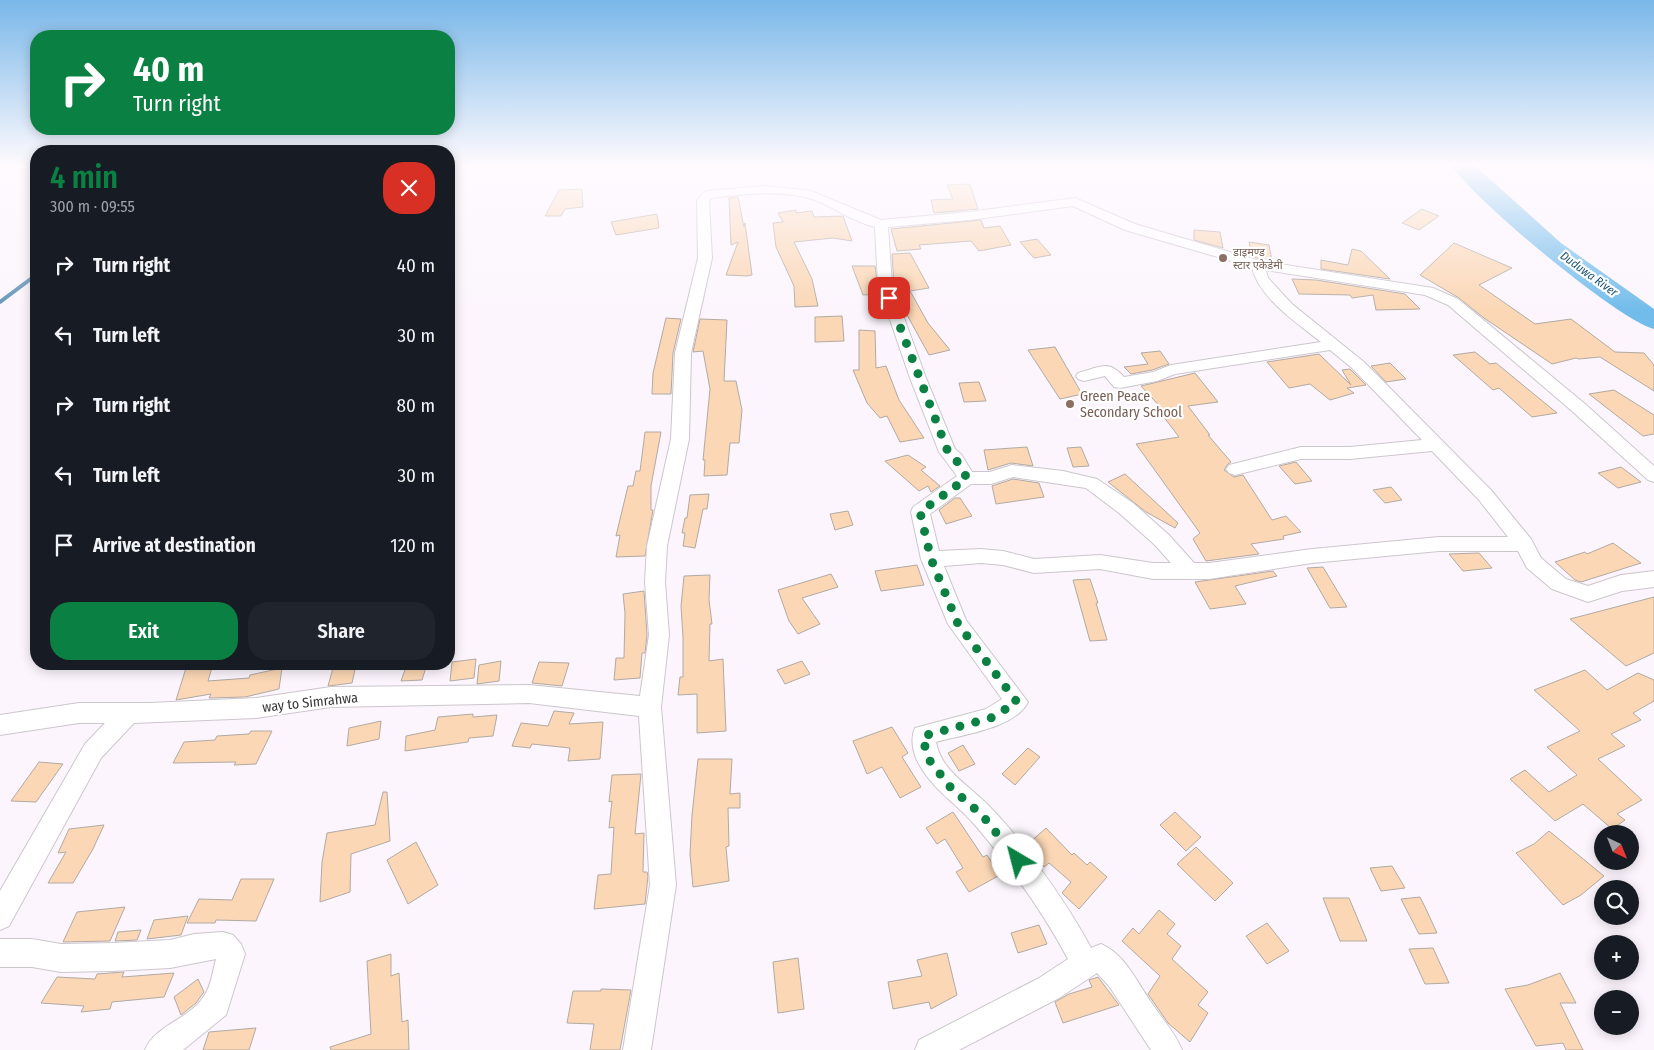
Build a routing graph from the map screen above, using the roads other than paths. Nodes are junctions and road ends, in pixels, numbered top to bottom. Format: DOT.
graph roads {
  1 [pos="703,213"];
  2 [pos="850,213"];
  3 [pos="992,213"];
  4 [pos="1099,213"];
  5 [pos="881,224"];
  6 [pos="1258,265"];
  7 [pos="1331,345"];
  8 [pos="1084,376"];
  9 [pos="1435,445"];
  10 [pos="1235,469"];
  11 [pos="1654,476"];
  12 [pos="967,478"];
  13 [pos="1524,544"];
  14 [pos="931,559"];
  15 [pos="1189,570"];
  16 [pos="1654,579"];
  17 [pos="650,707"];
  18 [pos="129,713"];
  19 [pos="0,725"];
  20 [pos="0,917"];
  21 [pos="0,953"];
  22 [pos="1085,964"];
  23 [pos="159,1050"];
  24 [pos="637,1050"];
  25 [pos="929,1050"];
  26 [pos="1168,1050"];
  1 -- 17 [label="street"];
  2 -- 5 [label="street"];
  3 -- 5 [label="street"];
  4 -- 6 [label="street"];
  5 -- 12 [label="street"];
  6 -- 7 [label="street"];
  6 -- 11 [label="street"];
  7 -- 8 [label="street"];
  7 -- 9 [label="street"];
  9 -- 10 [label="street"];
  9 -- 13 [label="street"];
  12 -- 14 [label="street"];
  12 -- 15 [label="street"];
  13 -- 15 [label="street"];
  13 -- 16 [label="street"];
  14 -- 15 [label="street"];
  14 -- 22 [label="street"];
  17 -- 18 [label="street, way to Simrahwa"];
  17 -- 24 [label="street"];
  18 -- 19 [label="street, way to Simrahwa"];
  18 -- 20 [label="street"];
  21 -- 23 [label="street"];
  22 -- 25 [label="street"];
  22 -- 26 [label="street"];
}
